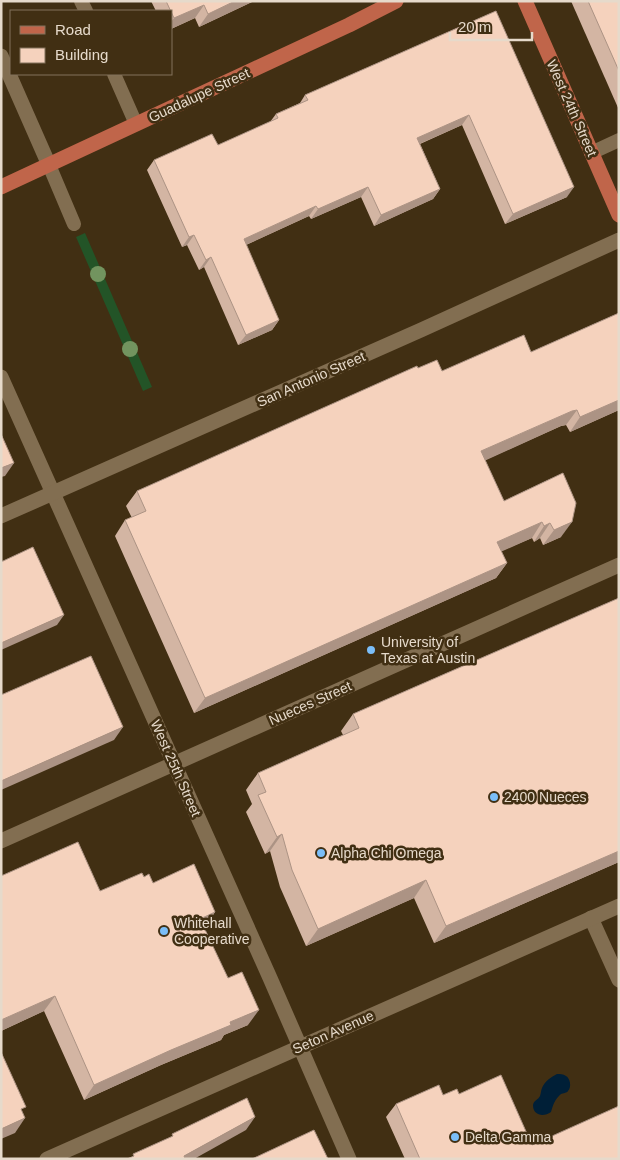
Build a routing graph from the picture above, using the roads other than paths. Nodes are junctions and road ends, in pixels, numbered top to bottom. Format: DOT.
graph roads {
  1 [pos="396,1"];
  2 [pos="524,1"];
  3 [pos="1,56"];
  4 [pos="114,75"];
  5 [pos="136,124"];
  6 [pos="619,140"];
  7 [pos="592,153"];
  8 [pos="49,165"];
  9 [pos="1,187"];
  10 [pos="619,215"];
  11 [pos="74,224"];
  12 [pos="619,240"];
  13 [pos="1,377"];
  14 [pos="53,493"];
  15 [pos="1,516"];
  16 [pos="619,565"];
  17 [pos="174,763"];
  18 [pos="1,841"];
  19 [pos="619,906"];
  20 [pos="591,918"];
  21 [pos="619,980"];
  22 [pos="300,1047"];
  23 [pos="47,1159"];
  24 [pos="349,1159"];
  1 -- 5 [label="main road, Guadalupe Street"];
  2 -- 7 [label="main road, West 24th Street"];
  3 -- 8 [label="street"];
  4 -- 5 [label="lane"];
  5 -- 8 [label="main road, Guadalupe Street"];
  6 -- 7 [label="lane"];
  7 -- 10 [label="main road, West 24th Street"];
  8 -- 9 [label="main road, Guadalupe Street"];
  8 -- 11 [label="lane"];
  12 -- 14 [label="street, San Antonio Street"];
  13 -- 14 [label="street, West 25th Street"];
  14 -- 15 [label="street, San Antonio Street"];
  14 -- 17 [label="street, West 25th Street"];
  16 -- 17 [label="street, Nueces Street"];
  17 -- 18 [label="street, Nueces Street"];
  17 -- 22 [label="street, West 25th Street"];
  19 -- 20 [label="street, Seton Avenue"];
  20 -- 21 [label="street"];
  20 -- 22 [label="street, Seton Avenue"];
  22 -- 23 [label="street, Seton Avenue"];
  22 -- 24 [label="street, West 25th Street"];
}
